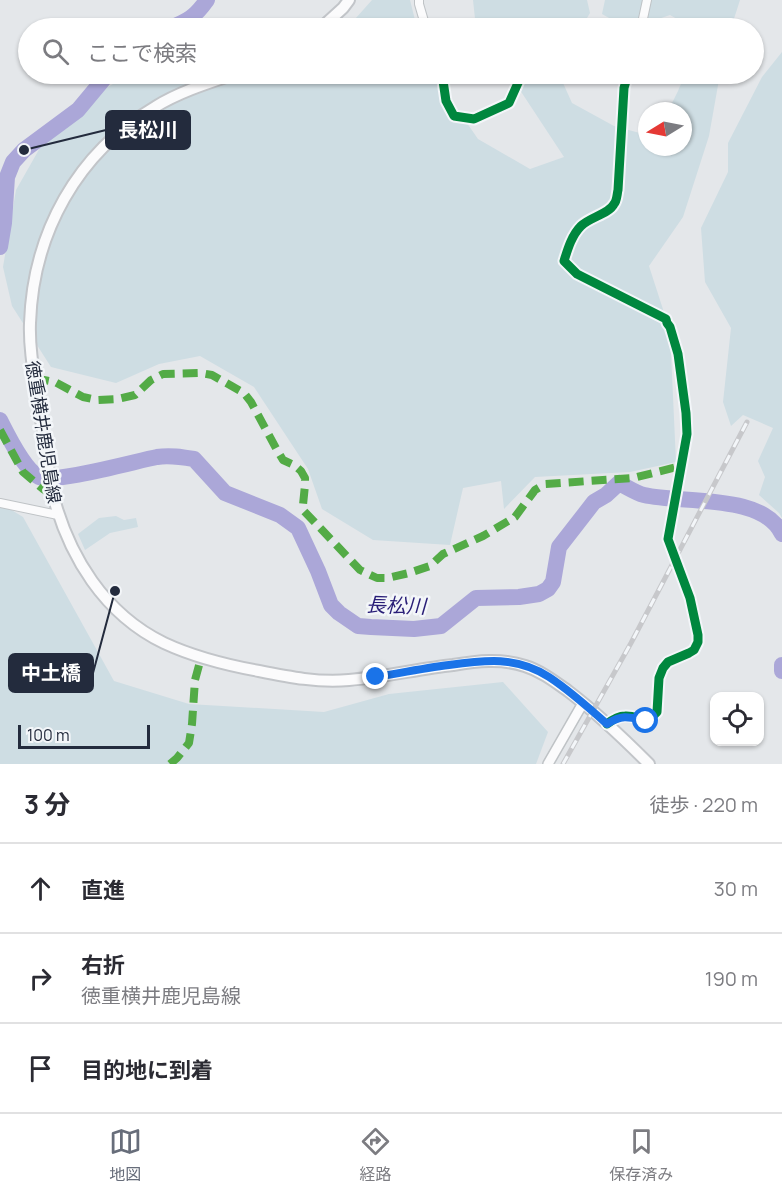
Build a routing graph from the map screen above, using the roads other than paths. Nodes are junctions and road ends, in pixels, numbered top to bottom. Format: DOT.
graph roads {
  1 [pos="349,0"];
  2 [pos="419,0"];
  3 [pos="648,0"];
  4 [pos="332,18"];
  5 [pos="423,18"];
  6 [pos="644,18"];
  7 [pos="208,84"];
  8 [pos="443,84"];
  9 [pos="517,84"];
  10 [pos="625,84"];
  11 [pos="0,503"];
  12 [pos="58,515"];
  13 [pos="583,703"];
  14 [pos="607,724"];
  15 [pos="548,764"];
  16 [pos="649,764"];
  1 -- 4 [label="main road"];
  2 -- 5 [label="street"];
  3 -- 6 [label="street"];
  7 -- 12 [label="main road, 徳重横井鹿児島線"];
  8 -- 9 [label="street"];
  10 -- 14 [label="street"];
  11 -- 12 [label="street"];
  12 -- 13 [label="main road, 徳重横井鹿児島線"];
  13 -- 14 [label="main road, 徳重横井鹿児島線"];
  13 -- 15 [label="street"];
  14 -- 16 [label="main road, 徳重横井鹿児島線"];
}
